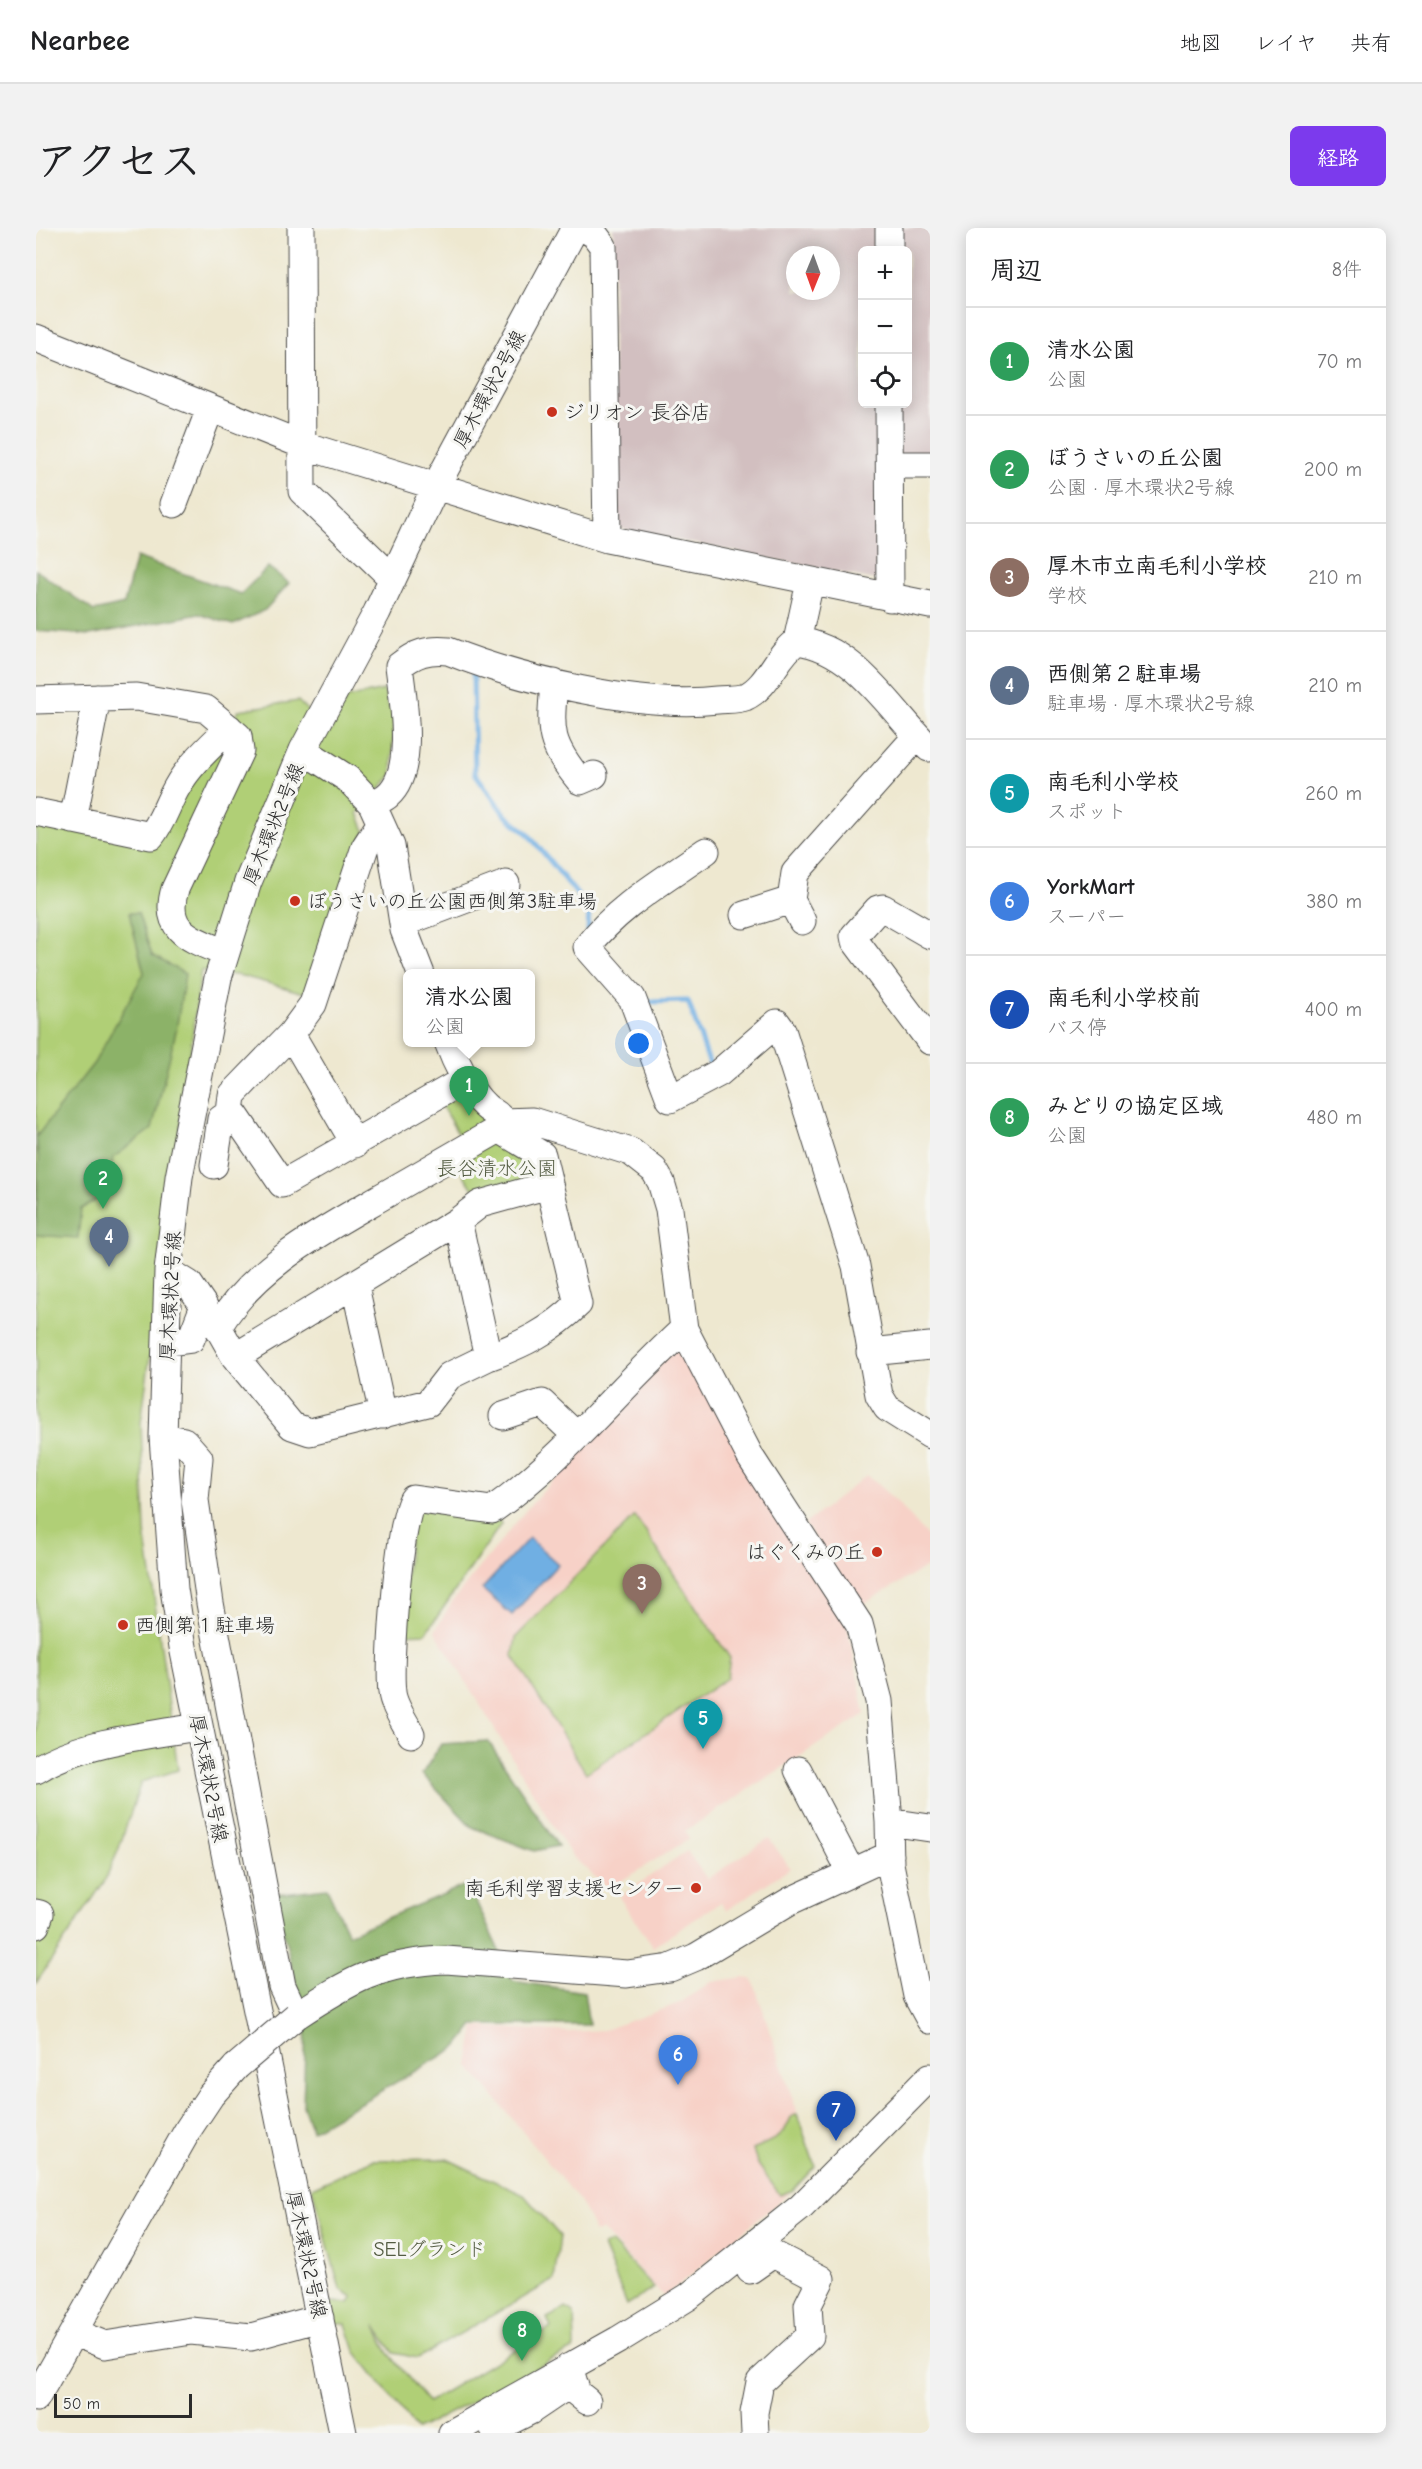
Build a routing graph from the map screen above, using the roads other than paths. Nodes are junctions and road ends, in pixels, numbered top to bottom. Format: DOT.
graph roads {
  1 [pos="301,228"];
  2 [pos="575,228"];
  3 [pos="583,228"];
  4 [pos="889,228"];
  5 [pos="889,246"];
  6 [pos="36,338"];
  7 [pos="890,408"];
  8 [pos="210,409"];
  9 [pos="303,445"];
  10 [pos="890,465"];
  11 [pos="930,465"];
  12 [pos="436,486"];
  13 [pos="174,504"];
  14 [pos="607,539"];
  15 [pos="391,577"];
  16 [pos="810,582"];
  17 [pos="890,598"];
  18 [pos="930,606"];
  19 [pos="797,641"];
  20 [pos="554,683"];
  21 [pos="97,698"];
  22 [pos="36,700"];
  23 [pos="229,728"];
  24 [pos="923,742"];
  25 [pos="303,750"];
  26 [pos="594,775"];
  27 [pos="36,812"];
  28 [pos="376,814"];
  29 [pos="73,820"];
  30 [pos="706,850"];
  31 [pos="498,893"];
  32 [pos="744,915"];
  33 [pos="403,923"];
  34 [pos="930,935"];
  35 [pos="225,953"];
  36 [pos="419,969"];
  37 [pos="291,1034"];
  38 [pos="930,1041"];
  39 [pos="450,1047"];
  40 [pos="466,1078"];
  41 [pos="230,1113"];
  42 [pos="501,1125"];
  43 [pos="355,1144"];
  44 [pos="214,1165"];
  45 [pos="549,1185"];
  46 [pos="458,1221"];
  47 [pos="168,1271"];
  48 [pos="355,1286"];
  49 [pos="684,1329"];
  50 [pos="168,1342"];
  51 [pos="930,1346"];
  52 [pos="870,1352"];
  53 [pos="236,1357"];
  54 [pos="488,1357"];
  55 [pos="383,1415"];
  56 [pos="503,1416"];
  57 [pos="930,1435"];
  58 [pos="577,1436"];
  59 [pos="164,1437"];
  60 [pos="200,1727"];
  61 [pos="411,1734"];
  62 [pos="36,1770"];
  63 [pos="798,1770"];
  64 [pos="889,1822"];
  65 [pos="930,1828"];
  66 [pos="890,1856"];
  67 [pos="850,1872"];
  68 [pos="36,1913"];
  69 [pos="36,1925"];
  70 [pos="296,2016"];
  71 [pos="930,2020"];
  72 [pos="930,2077"];
  73 [pos="750,2270"];
  74 [pos="320,2318"];
  75 [pos="75,2333"];
  76 [pos="36,2398"];
  77 [pos="460,2429"];
  78 [pos="343,2433"];
  79 [pos="755,2433"];
  1 -- 9 [label="street"];
  2 -- 12 [label="street, 厚木環状2号線"];
  3 -- 14 [label="street"];
  4 -- 5 [label="street"];
  6 -- 8 [label="street"];
  7 -- 10 [label="street"];
  8 -- 9 [label="street"];
  8 -- 13 [label="street"];
  9 -- 12 [label="street"];
  9 -- 15 [label="street"];
  10 -- 11 [label="street"];
  10 -- 17 [label="street"];
  12 -- 14 [label="street"];
  12 -- 15 [label="street, 厚木環状2号線"];
  14 -- 16 [label="street"];
  15 -- 25 [label="street, 厚木環状2号線"];
  16 -- 17 [label="street"];
  16 -- 19 [label="street"];
  17 -- 18 [label="street"];
  19 -- 20 [label="street"];
  19 -- 24 [label="street"];
  20 -- 26 [label="street"];
  20 -- 28 [label="street"];
  21 -- 22 [label="street"];
  21 -- 23 [label="street"];
  21 -- 29 [label="street"];
  23 -- 29 [label="street"];
  23 -- 35 [label="street"];
  24 -- 32 [label="street"];
  25 -- 28 [label="street"];
  25 -- 35 [label="street, 厚木環状2号線"];
  27 -- 29 [label="street"];
  28 -- 33 [label="street"];
  28 -- 37 [label="street"];
  30 -- 52 [label="street"];
  31 -- 33 [label="street"];
  33 -- 36 [label="street"];
  34 -- 38 [label="street"];
  35 -- 47 [label="street, 厚木環状2号線"];
  37 -- 41 [label="street"];
  37 -- 43 [label="street"];
  39 -- 40 [label="street"];
  40 -- 42 [label="street"];
  40 -- 43 [label="street"];
  41 -- 43 [label="street"];
  41 -- 44 [label="street"];
  42 -- 45 [label="street"];
  42 -- 49 [label="street"];
  42 -- 53 [label="street"];
  45 -- 46 [label="street"];
  45 -- 54 [label="street"];
  46 -- 48 [label="street"];
  46 -- 54 [label="street"];
  47 -- 50 [label="street, 厚木環状2号線"];
  47 -- 50 [label="street"];
  48 -- 53 [label="street"];
  48 -- 55 [label="street"];
  49 -- 58 [label="street"];
  49 -- 64 [label="street"];
  50 -- 59 [label="street, 厚木環状2号線"];
  51 -- 52 [label="street"];
  52 -- 57 [label="street"];
  53 -- 55 [label="street"];
  54 -- 55 [label="street"];
  56 -- 58 [label="street"];
  58 -- 61 [label="street"];
  59 -- 60 [label="street, 厚木環状2号線"];
  59 -- 70 [label="street"];
  60 -- 62 [label="street"];
  60 -- 74 [label="street, 厚木環状2号線"];
  63 -- 67 [label="street"];
  64 -- 65 [label="street"];
  64 -- 66 [label="street"];
  66 -- 67 [label="street"];
  66 -- 71 [label="street"];
  67 -- 70 [label="street"];
  68 -- 69 [label="street"];
  70 -- 75 [label="street, bridge"];
  72 -- 77 [label="street"];
  73 -- 79 [label="street"];
  74 -- 75 [label="street"];
  74 -- 78 [label="street, 厚木環状2号線"];
  75 -- 76 [label="street"];
}
